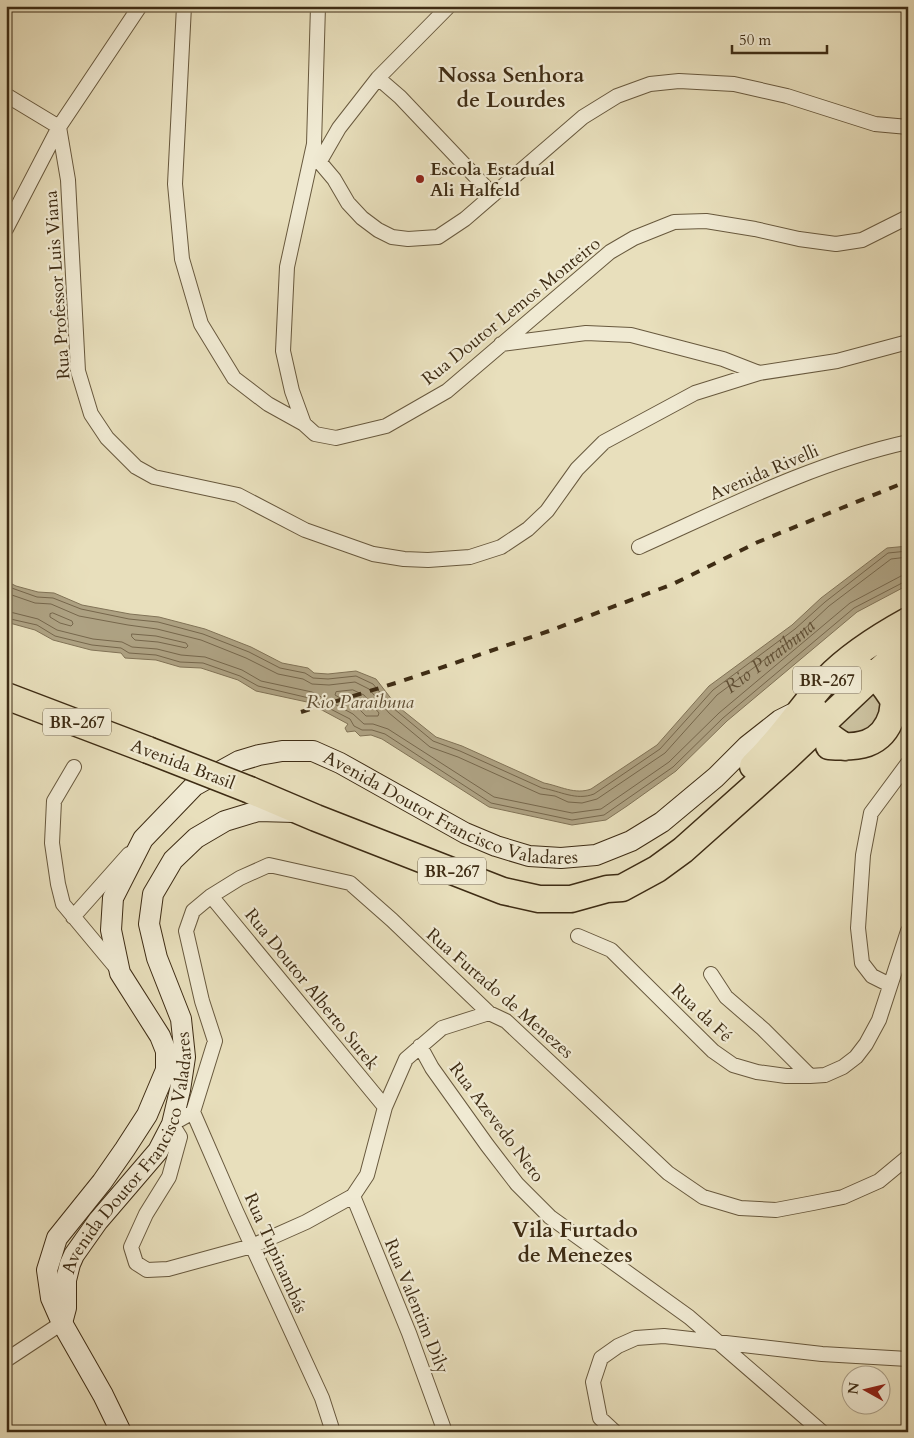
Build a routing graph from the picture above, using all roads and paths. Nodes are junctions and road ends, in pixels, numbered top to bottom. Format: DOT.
graph roads {
  1 [pos="140,6"];
  2 [pos="184,6"];
  3 [pos="318,6"];
  4 [pos="449,6"];
  5 [pos="378,78"];
  6 [pos="6,95"];
  7 [pos="59,127"];
  8 [pos="908,127"];
  9 [pos="316,157"];
  10 [pos="492,195"];
  11 [pos="908,217"];
  12 [pos="6,229"];
  13 [pos="908,342"];
  14 [pos="500,344"];
  15 [pos="759,373"];
  16 [pos="304,424"];
  17 [pos="908,442"];
  18 [pos="639,547"];
  19 [pos="908,622"];
  20 [pos="908,648"];
  21 [pos="908,672"];
  22 [pos="874,675"];
  23 [pos="828,678"];
  24 [pos="6,679"];
  25 [pos="6,696"];
  26 [pos="894,701"];
  27 [pos="811,718"];
  28 [pos="85,725"];
  29 [pos="845,747"];
  30 [pos="794,751"];
  31 [pos="908,763"];
  32 [pos="74,766"];
  33 [pos="303,812"];
  34 [pos="710,817"];
  35 [pos="143,839"];
  36 [pos="211,896"];
  37 [pos="74,917"];
  38 [pos="908,931"];
  39 [pos="578,936"];
  40 [pos="120,973"];
  41 [pos="712,974"];
  42 [pos="890,985"];
  43 [pos="489,1013"];
  44 [pos="420,1046"];
  45 [pos="810,1076"];
  46 [pos="385,1107"];
  47 [pos="194,1112"];
  48 [pos="147,1115"];
  49 [pos="172,1124"];
  50 [pos="908,1157"];
  51 [pos="111,1169"];
  52 [pos="353,1196"];
  53 [pos="112,1204"];
  54 [pos="252,1246"];
  55 [pos="62,1323"];
  56 [pos="717,1342"];
  57 [pos="908,1359"];
  58 [pos="6,1360"];
  59 [pos="121,1432"];
  60 [pos="333,1432"];
  61 [pos="445,1432"];
  62 [pos="615,1432"];
  63 [pos="822,1432"];
  1 -- 7 [label="street"];
  2 -- 16 [label="street, Rua Doutor Lemos Monteiro"];
  3 -- 9 [label="street"];
  4 -- 5 [label="street"];
  5 -- 9 [label="street"];
  5 -- 10 [label="street"];
  6 -- 7 [label="street"];
  7 -- 12 [label="street"];
  7 -- 15 [label="street, Rua Professor Luis Viana"];
  8 -- 10 [label="street"];
  9 -- 10 [label="street"];
  9 -- 16 [label="street"];
  11 -- 14 [label="street, Rua Doutor Lemos Monteiro"];
  13 -- 15 [label="street, Rua Professor Luis Viana"];
  14 -- 15 [label="street"];
  14 -- 16 [label="street, Rua Doutor Lemos Monteiro"];
  17 -- 18 [label="street, Avenida Rivelli"];
  19 -- 23 [label="highway, Avenida Doutor Francisco Valadares / BR-267"];
  20 -- 22 [label="highway, Avenida Doutor Francisco Valadares / BR-267"];
  21 -- 26 [label="highway"];
  22 -- 23 [label="highway, BR-267"];
  22 -- 26 [label="highway, BR-267"];
  22 -- 27 [label="highway, Avenida Doutor Francisco Valadares / BR-267"];
  23 -- 27 [label="highway, Avenida Doutor Francisco Valadares / BR-267"];
  24 -- 28 [label="highway"];
  25 -- 28 [label="highway, Avenida Brasil / BR-267"];
  26 -- 29 [label="highway"];
  27 -- 29 [label="highway"];
  27 -- 30 [label="highway, Avenida Doutor Francisco Valadares / BR-267"];
  27 -- 34 [label="highway, Avenida Doutor Francisco Valadares / BR-267"];
  27 -- 35 [label="main road, Avenida Doutor Francisco Valadares"];
  28 -- 33 [label="highway, Avenida Brasil / BR-267, bridge"];
  29 -- 30 [label="highway"];
  30 -- 34 [label="highway, Avenida Doutor Francisco Valadares / BR-267"];
  31 -- 42 [label="street"];
  32 -- 37 [label="street"];
  33 -- 34 [label="highway, Avenida Doutor Francisco Valadares / BR-267"];
  33 -- 49 [label="main road, Avenida Doutor Francisco Valadares"];
  35 -- 37 [label="street"];
  35 -- 40 [label="main road, Avenida Doutor Francisco Valadares"];
  36 -- 43 [label="street, Rua Furtado de Menezes"];
  36 -- 46 [label="street, Rua Doutor Alberto Surek"];
  36 -- 47 [label="street, Rua Furtado de Menezes"];
  37 -- 40 [label="street"];
  38 -- 42 [label="street, Rua da Fé"];
  39 -- 45 [label="street, Rua da Fé"];
  40 -- 48 [label="main road, Avenida Doutor Francisco Valadares"];
  41 -- 45 [label="street"];
  42 -- 45 [label="street, Rua da Fé"];
  43 -- 44 [label="street"];
  43 -- 50 [label="street, Rua Furtado de Menezes"];
  44 -- 46 [label="street"];
  44 -- 56 [label="street, Rua Azevedo Neto"];
  46 -- 52 [label="street"];
  47 -- 49 [label="street"];
  47 -- 54 [label="street, Rua Tupinambás"];
  48 -- 49 [label="main road"];
  48 -- 51 [label="main road, Avenida Doutor Francisco Valadares"];
  49 -- 53 [label="main road, Avenida Doutor Francisco Valadares"];
  49 -- 54 [label="street"];
  51 -- 53 [label="main road"];
  51 -- 55 [label="main road, Avenida Doutor Francisco Valadares"];
  52 -- 54 [label="street"];
  52 -- 61 [label="street, Rua Valentim Dily"];
  53 -- 55 [label="main road, Avenida Doutor Francisco Valadares"];
  54 -- 60 [label="street, Rua Tupinambás"];
  55 -- 58 [label="street"];
  55 -- 59 [label="main road, Avenida Doutor Francisco Valadares"];
  56 -- 57 [label="street"];
  56 -- 62 [label="street"];
  56 -- 63 [label="street, Rua Azevedo Neto"];
}
